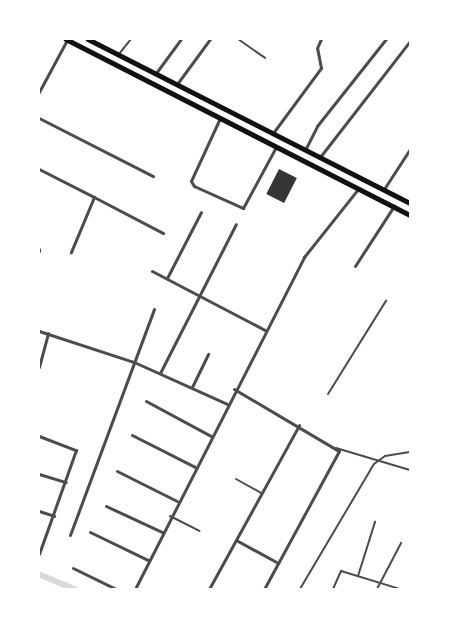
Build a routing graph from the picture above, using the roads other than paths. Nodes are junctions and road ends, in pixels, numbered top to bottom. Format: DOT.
graph roads {
  1 [pos="67,39"];
  2 [pos="130,39"];
  3 [pos="181,39"];
  4 [pos="210,39"];
  5 [pos="238,39"];
  6 [pos="321,39"];
  7 [pos="386,39"];
  8 [pos="92,40"];
  9 [pos="410,41"];
  10 [pos="119,54"];
  11 [pos="265,58"];
  12 [pos="156,73"];
  13 [pos="177,84"];
  14 [pos="39,92"];
  15 [pos="39,118"];
  16 [pos="220,118"];
  17 [pos="273,133"];
  18 [pos="292,143"];
  19 [pos="276,147"];
  20 [pos="410,149"];
  21 [pos="305,150"];
  22 [pos="287,153"];
  23 [pos="320,157"];
  24 [pos="39,168"];
  25 [pos="153,176"];
  26 [pos="358,189"];
  27 [pos="384,189"];
  28 [pos="94,197"];
  29 [pos="410,203"];
  30 [pos="394,206"];
  31 [pos="201,212"];
  32 [pos="410,215"];
  33 [pos="236,224"];
  34 [pos="163,233"];
  35 [pos="71,252"];
  36 [pos="356,266"];
  37 [pos="152,271"];
  38 [pos="167,278"];
  39 [pos="200,295"];
  40 [pos="386,302"];
  41 [pos="154,309"];
  42 [pos="265,330"];
  43 [pos="39,331"];
  44 [pos="48,333"];
  45 [pos="208,354"];
  46 [pos="134,362"];
  47 [pos="39,367"];
  48 [pos="160,373"];
  49 [pos="192,387"];
  50 [pos="234,389"];
  51 [pos="328,394"];
  52 [pos="146,402"];
  53 [pos="227,404"];
  54 [pos="299,425"];
  55 [pos="132,435"];
  56 [pos="39,436"];
  57 [pos="211,436"];
  58 [pos="336,448"];
  59 [pos="410,452"];
  60 [pos="377,462"];
  61 [pos="195,467"];
  62 [pos="410,470"];
  63 [pos="118,472"];
  64 [pos="39,474"];
  65 [pos="236,479"];
  66 [pos="66,482"];
  67 [pos="262,493"];
  68 [pos="177,501"];
  69 [pos="106,506"];
  70 [pos="39,511"];
  71 [pos="54,516"];
  72 [pos="170,516"];
  73 [pos="375,522"];
  74 [pos="199,531"];
  75 [pos="90,532"];
  76 [pos="162,532"];
  77 [pos="70,536"];
  78 [pos="236,540"];
  79 [pos="400,542"];
  80 [pos="39,554"];
  81 [pos="148,560"];
  82 [pos="278,563"];
  83 [pos="73,568"];
  84 [pos="358,576"];
  85 [pos="379,583"];
  86 [pos="116,589"];
  87 [pos="135,589"];
  88 [pos="209,589"];
  89 [pos="264,589"];
  90 [pos="300,589"];
  91 [pos="333,589"];
  92 [pos="377,589"];
  93 [pos="400,589"];
  1 -- 14 [label="street"];
  1 -- 16 [label="main road"];
  2 -- 10 [label="lane"];
  3 -- 12 [label="street"];
  4 -- 13 [label="street"];
  5 -- 11 [label="lane"];
  6 -- 17 [label="street"];
  7 -- 21 [label="street"];
  8 -- 10 [label="main road"];
  9 -- 23 [label="street"];
  10 -- 12 [label="main road"];
  12 -- 13 [label="main road"];
  13 -- 17 [label="main road"];
  15 -- 25 [label="street"];
  16 -- 19 [label="main road"];
  16 -- 19 [label="street"];
  17 -- 18 [label="main road"];
  18 -- 21 [label="main road"];
  18 -- 22 [label="main road"];
  19 -- 22 [label="main road"];
  20 -- 27 [label="street"];
  21 -- 23 [label="main road"];
  22 -- 26 [label="main road"];
  23 -- 27 [label="main road"];
  24 -- 28 [label="street"];
  26 -- 30 [label="main road"];
  26 -- 42 [label="street"];
  27 -- 29 [label="main road"];
  28 -- 34 [label="street"];
  28 -- 35 [label="street"];
  30 -- 32 [label="main road"];
  30 -- 36 [label="street"];
  31 -- 38 [label="street"];
  33 -- 39 [label="street"];
  37 -- 38 [label="street"];
  38 -- 39 [label="street"];
  39 -- 42 [label="street"];
  39 -- 48 [label="street"];
  40 -- 51 [label="lane"];
  41 -- 46 [label="street"];
  42 -- 50 [label="street"];
  43 -- 44 [label="street"];
  44 -- 46 [label="street"];
  44 -- 47 [label="street"];
  45 -- 49 [label="street"];
  46 -- 48 [label="street"];
  46 -- 77 [label="street"];
  48 -- 49 [label="street"];
  49 -- 53 [label="street"];
  50 -- 53 [label="street"];
  50 -- 54 [label="street"];
  52 -- 57 [label="street"];
  53 -- 57 [label="street"];
  54 -- 58 [label="street"];
  54 -- 67 [label="street"];
  55 -- 61 [label="street"];
  56 -- 66 [label="street"];
  57 -- 61 [label="street"];
  58 -- 60 [label="lane"];
  58 -- 82 [label="street"];
  59 -- 60 [label="lane"];
  60 -- 62 [label="lane"];
  60 -- 90 [label="lane"];
  61 -- 68 [label="street"];
  63 -- 68 [label="street"];
  64 -- 66 [label="street"];
  65 -- 67 [label="lane"];
  66 -- 71 [label="street"];
  67 -- 78 [label="street"];
  68 -- 72 [label="street"];
  69 -- 76 [label="street"];
  70 -- 71 [label="street"];
  71 -- 80 [label="street"];
  72 -- 74 [label="lane"];
  72 -- 76 [label="street"];
  73 -- 84 [label="lane"];
  75 -- 81 [label="street"];
  76 -- 81 [label="street"];
  78 -- 82 [label="street"];
  78 -- 88 [label="street"];
  79 -- 85 [label="lane"];
  81 -- 87 [label="street"];
  82 -- 89 [label="street"];
  83 -- 86 [label="street"];
  84 -- 85 [label="lane"];
  84 -- 91 [label="lane"];
  85 -- 92 [label="lane"];
  85 -- 93 [label="lane"];
}
